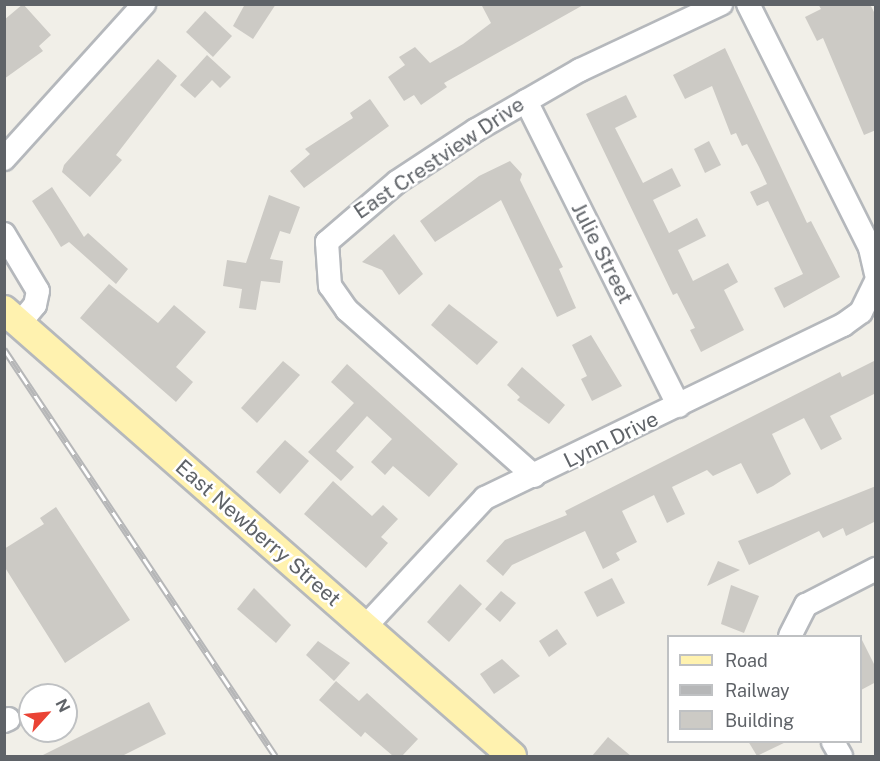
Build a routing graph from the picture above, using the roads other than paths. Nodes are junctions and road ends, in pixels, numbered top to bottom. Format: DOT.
graph roads {
  1 [pos="144,4"];
  2 [pos="721,4"];
  3 [pos="748,4"];
  4 [pos="526,101"];
  5 [pos="4,159"];
  6 [pos="4,234"];
  7 [pos="876,273"];
  8 [pos="876,281"];
  9 [pos="12,317"];
  10 [pos="679,406"];
  11 [pos="534,476"];
  12 [pos="876,569"];
  13 [pos="365,627"];
  14 [pos="791,635"];
  15 [pos="512,756"];
  1 -- 5 [label="street"];
  2 -- 4 [label="street, East Crestview Drive"];
  3 -- 7 [label="street"];
  4 -- 10 [label="street, Julie Street"];
  4 -- 11 [label="street, East Crestview Drive"];
  6 -- 9 [label="street"];
  8 -- 10 [label="street, Lynn Drive"];
  9 -- 13 [label="main road, East Newberry Street"];
  10 -- 11 [label="street, Lynn Drive"];
  11 -- 13 [label="street, Lynn Drive"];
  12 -- 14 [label="street"];
  13 -- 15 [label="main road, East Newberry Street"];
}
